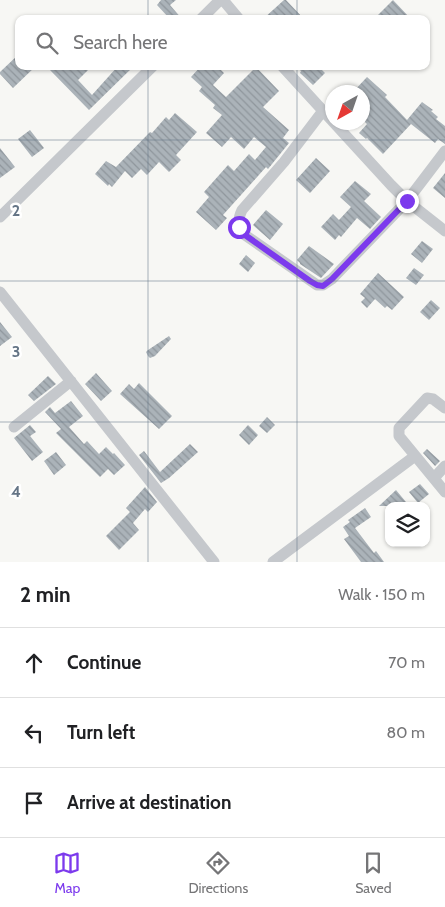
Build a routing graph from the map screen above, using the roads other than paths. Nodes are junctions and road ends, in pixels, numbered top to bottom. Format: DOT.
graph roads {
  1 [pos="221,0"];
  2 [pos="205,15"];
  3 [pos="235,15"];
  4 [pos="149,70"];
  5 [pos="285,70"];
  6 [pos="322,112"];
  7 [pos="445,151"];
  8 [pos="407,201"];
  9 [pos="0,217"];
  10 [pos="445,231"];
  11 [pos="0,292"];
  12 [pos="71,381"];
  13 [pos="445,408"];
  14 [pos="14,427"];
  15 [pos="415,456"];
  16 [pos="445,466"];
  17 [pos="434,478"];
  18 [pos="445,492"];
  19 [pos="214,562"];
  20 [pos="273,562"];
  1 -- 2 [label="street"];
  1 -- 3 [label="street"];
  4 -- 9 [label="street"];
  5 -- 6 [label="street"];
  6 -- 8 [label="street"];
  6 -- 8 [label="street"];
  7 -- 8 [label="street"];
  8 -- 10 [label="street"];
  11 -- 12 [label="street"];
  12 -- 14 [label="street"];
  12 -- 19 [label="street"];
  13 -- 15 [label="street"];
  15 -- 17 [label="street"];
  15 -- 20 [label="street"];
  16 -- 17 [label="street"];
  17 -- 18 [label="street"];
}
